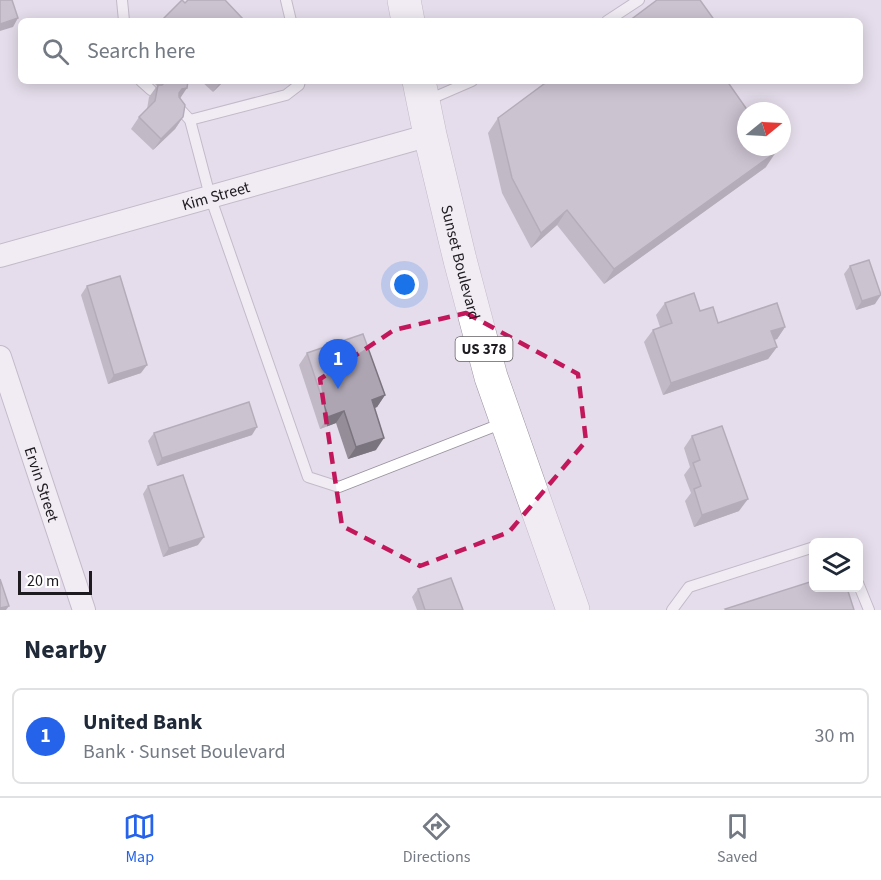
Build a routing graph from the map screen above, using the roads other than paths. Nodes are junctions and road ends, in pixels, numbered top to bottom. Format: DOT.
graph roads {
  1 [pos="122,0"];
  2 [pos="286,0"];
  3 [pos="404,0"];
  4 [pos="639,0"];
  5 [pos="124,18"];
  6 [pos="290,18"];
  7 [pos="407,18"];
  8 [pos="612,18"];
  9 [pos="144,84"];
  10 [pos="299,84"];
  11 [pos="458,84"];
  12 [pos="151,90"];
  13 [pos="421,92"];
  14 [pos="178,107"];
  15 [pos="190,120"];
  16 [pos="430,135"];
  17 [pos="210,196"];
  18 [pos="0,256"];
  19 [pos="0,357"];
  20 [pos="507,422"];
  21 [pos="809,548"];
  22 [pos="862,592"];
  23 [pos="84,610"];
  24 [pos="573,610"];
  25 [pos="672,610"];
  26 [pos="869,610"];
  1 -- 5 [label="lane"];
  2 -- 6 [label="lane"];
  3 -- 7 [label="main road"];
  4 -- 8 [label="lane"];
  9 -- 12 [label="lane"];
  10 -- 15 [label="lane"];
  11 -- 13 [label="lane"];
  13 -- 16 [label="main road, Sunset Boulevard / US 378"];
  14 -- 15 [label="lane"];
  15 -- 17 [label="lane"];
  16 -- 17 [label="street, Kim Street"];
  16 -- 20 [label="main road, Sunset Boulevard / US 378"];
  17 -- 18 [label="street, Kim Street"];
  17 -- 20 [label="lane"];
  19 -- 23 [label="street, Ervin Street"];
  20 -- 24 [label="main road, Sunset Boulevard / US 378"];
  21 -- 25 [label="lane"];
  22 -- 26 [label="lane"];
}
